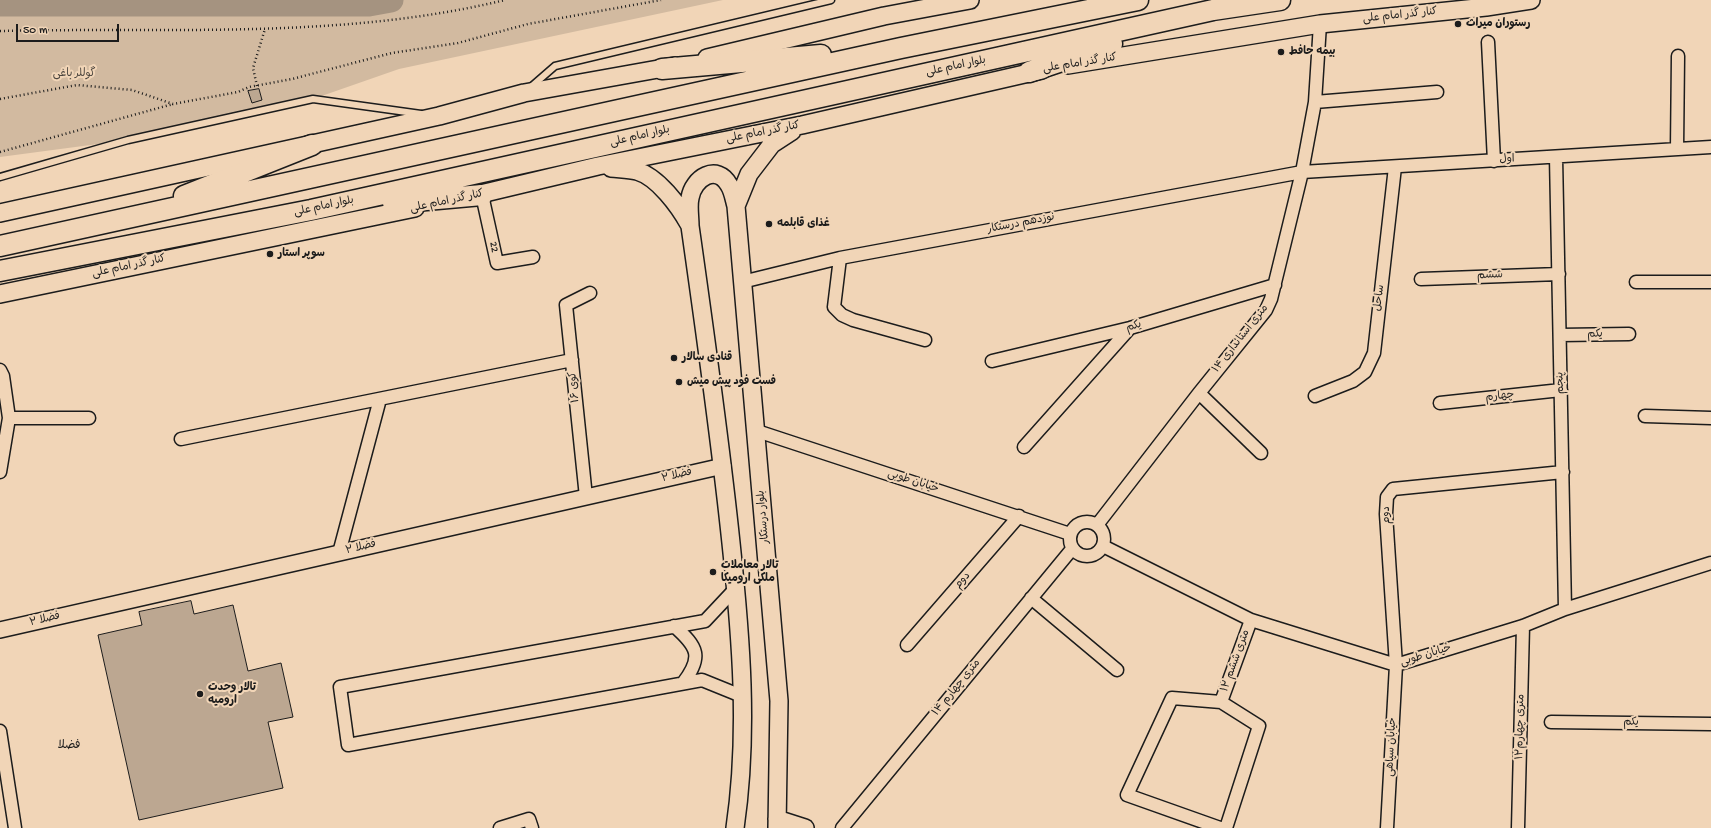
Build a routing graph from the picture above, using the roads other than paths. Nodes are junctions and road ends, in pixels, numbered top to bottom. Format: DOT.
graph roads {
  1 [pos="831,0"];
  2 [pos="970,0"];
  3 [pos="1138,0"];
  4 [pos="1280,0"];
  5 [pos="1531,0"];
  6 [pos="1213,10"];
  7 [pos="1320,24"];
  8 [pos="1488,42"];
  9 [pos="900,48"];
  10 [pos="1678,56"];
  11 [pos="662,69"];
  12 [pos="1029,72"];
  13 [pos="1437,92"];
  14 [pos="524,93"];
  15 [pos="1315,102"];
  16 [pos="439,116"];
  17 [pos="802,125"];
  18 [pos="312,145"];
  19 [pos="1711,147"];
  20 [pos="1677,149"];
  21 [pos="1556,157"];
  22 [pos="1494,160"];
  23 [pos="598,166"];
  24 [pos="1395,167"];
  25 [pos="1302,172"];
  26 [pos="0,177"];
  27 [pos="482,194"];
  28 [pos="736,206"];
  29 [pos="311,210"];
  30 [pos="0,213"];
  31 [pos="132,218"];
  32 [pos="690,226"];
  33 [pos="0,246"];
  34 [pos="533,257"];
  35 [pos="840,258"];
  36 [pos="0,271"];
  37 [pos="1559,274"];
  38 [pos="1420,279"];
  39 [pos="742,282"];
  40 [pos="1636,282"];
  41 [pos="1711,282"];
  42 [pos="1275,285"];
  43 [pos="590,293"];
  44 [pos="0,294"];
  45 [pos="1130,328"];
  46 [pos="1629,334"];
  47 [pos="1560,335"];
  48 [pos="925,340"];
  49 [pos="572,360"];
  50 [pos="992,361"];
  51 [pos="0,370"];
  52 [pos="1561,390"];
  53 [pos="1199,393"];
  54 [pos="1315,396"];
  55 [pos="380,399"];
  56 [pos="1440,404"];
  57 [pos="1645,416"];
  58 [pos="8,418"];
  59 [pos="90,418"];
  60 [pos="1711,418"];
  61 [pos="757,431"];
  62 [pos="181,439"];
  63 [pos="1024,447"];
  64 [pos="1261,454"];
  65 [pos="723,466"];
  66 [pos="0,472"];
  67 [pos="1563,472"];
  68 [pos="586,497"];
  69 [pos="1019,516"];
  70 [pos="1097,524"];
  71 [pos="1070,534"];
  72 [pos="1103,546"];
  73 [pos="1072,549"];
  74 [pos="339,553"];
  75 [pos="1711,563"];
  76 [pos="736,588"];
  77 [pos="1030,598"];
  78 [pos="1565,609"];
  79 [pos="1251,620"];
  80 [pos="674,626"];
  81 [pos="1523,626"];
  82 [pos="0,630"];
  83 [pos="907,646"];
  84 [pos="1396,665"];
  85 [pos="1117,670"];
  86 [pos="683,684"];
  87 [pos="744,697"];
  88 [pos="1221,702"];
  89 [pos="1551,722"];
  90 [pos="1711,724"];
  91 [pos="0,731"];
  92 [pos="531,823"];
  93 [pos="777,823"];
  94 [pos="15,828"];
  95 [pos="500,828"];
  96 [pos="735,828"];
  97 [pos="805,828"];
  98 [pos="842,828"];
  99 [pos="1220,828"];
  100 [pos="1226,828"];
  101 [pos="1387,828"];
  102 [pos="1518,828"];
  1 -- 14 [label="lane"];
  2 -- 11 [label="main road"];
  3 -- 9 [label="highway"];
  4 -- 6 [label="highway, بلوار امام علی"];
  5 -- 7 [label="main road, کنار گذر امام علی"];
  6 -- 12 [label="highway"];
  6 -- 29 [label="highway, بلوار امام علی"];
  7 -- 12 [label="main road, کنار گذر امام علی"];
  7 -- 15 [label="street, ۱۴ متری استانداری"];
  8 -- 22 [label="street"];
  9 -- 11 [label="highway"];
  9 -- 31 [label="highway"];
  10 -- 20 [label="street"];
  11 -- 14 [label="main road"];
  12 -- 17 [label="main road, کنار گذر امام علی"];
  13 -- 15 [label="street"];
  14 -- 16 [label="main road"];
  15 -- 25 [label="street, ۱۴ متری استانداری"];
  16 -- 18 [label="main road"];
  16 -- 26 [label="lane"];
  17 -- 23 [label="main road, کنار گذر امام علی"];
  17 -- 28 [label="main road"];
  18 -- 30 [label="main road"];
  18 -- 31 [label="highway"];
  19 -- 20 [label="street, اول"];
  20 -- 21 [label="street, اول"];
  21 -- 22 [label="street, اول"];
  21 -- 37 [label="street, پنجم"];
  22 -- 24 [label="street, اول"];
  23 -- 27 [label="main road, کنار گذر امام علی"];
  23 -- 32 [label="main road"];
  24 -- 25 [label="street, اول"];
  24 -- 54 [label="street, ساحل"];
  25 -- 35 [label="street, نوزدهم درستکار"];
  25 -- 42 [label="street, ۱۴ متری استانداری"];
  27 -- 29 [label="highway"];
  27 -- 34 [label="street, 22"];
  27 -- 44 [label="main road, کنار گذر امام علی"];
  28 -- 32 [label="main road"];
  28 -- 39 [label="main road, بلوار درستکار"];
  29 -- 36 [label="highway, بلوار امام علی"];
  31 -- 33 [label="highway"];
  32 -- 65 [label="main road"];
  35 -- 39 [label="street, نوزدهم درستکار"];
  35 -- 48 [label="street"];
  37 -- 38 [label="street, ششم"];
  37 -- 47 [label="street, پنجم"];
  39 -- 61 [label="main road, بلوار درستکار"];
  40 -- 41 [label="street"];
  42 -- 45 [label="street, یکم"];
  42 -- 53 [label="street, ۱۴ متری استانداری"];
  43 -- 49 [label="street, کوی ۱۶"];
  45 -- 50 [label="street, یکم"];
  45 -- 63 [label="street"];
  46 -- 47 [label="street, یکم"];
  47 -- 52 [label="street, پنجم"];
  49 -- 55 [label="street"];
  49 -- 68 [label="street, کوی ۱۶"];
  51 -- 58 [label="street"];
  52 -- 56 [label="street, چهارم"];
  52 -- 67 [label="street, پنجم"];
  53 -- 64 [label="street"];
  53 -- 70 [label="street, ۱۴ متری استانداری"];
  55 -- 62 [label="street"];
  55 -- 74 [label="street"];
  57 -- 60 [label="street"];
  58 -- 59 [label="street"];
  58 -- 66 [label="street"];
  61 -- 69 [label="street, خیابان طوبی"];
  61 -- 93 [label="main road, بلوار درستکار"];
  65 -- 68 [label="street, فضلا ۲"];
  65 -- 76 [label="main road"];
  67 -- 78 [label="street, پنجم"];
  67 -- 84 [label="street, دوم"];
  68 -- 74 [label="street, فضلا ۲"];
  69 -- 71 [label="street, خیابان طوبی"];
  69 -- 83 [label="street, دوم"];
  70 -- 71 [label="street"];
  70 -- 72 [label="street"];
  71 -- 73 [label="street"];
  72 -- 73 [label="street"];
  72 -- 79 [label="street, خیابان طوبی"];
  73 -- 77 [label="street, ۱۴ متری چهارم"];
  74 -- 82 [label="street, فضلا ۲"];
  75 -- 78 [label="street, خیابان طوبی"];
  76 -- 80 [label="street"];
  76 -- 87 [label="main road"];
  77 -- 85 [label="street"];
  77 -- 98 [label="street, ۱۴ متری چهارم"];
  78 -- 81 [label="street, خیابان طوبی"];
  79 -- 84 [label="street, خیابان طوبی"];
  79 -- 88 [label="street, ۱۲ متری ششم"];
  80 -- 86 [label="street"];
  80 -- 86 [label="street"];
  81 -- 84 [label="street, خیابان طوبی"];
  81 -- 102 [label="street, ۱۲متری چهارم"];
  84 -- 101 [label="street, خیابان سپاهی"];
  86 -- 87 [label="street"];
  87 -- 96 [label="main road"];
  88 -- 99 [label="street"];
  88 -- 100 [label="street"];
  89 -- 90 [label="street, یکم"];
  91 -- 94 [label="street"];
  92 -- 95 [label="street"];
  93 -- 97 [label="main road"];
}
